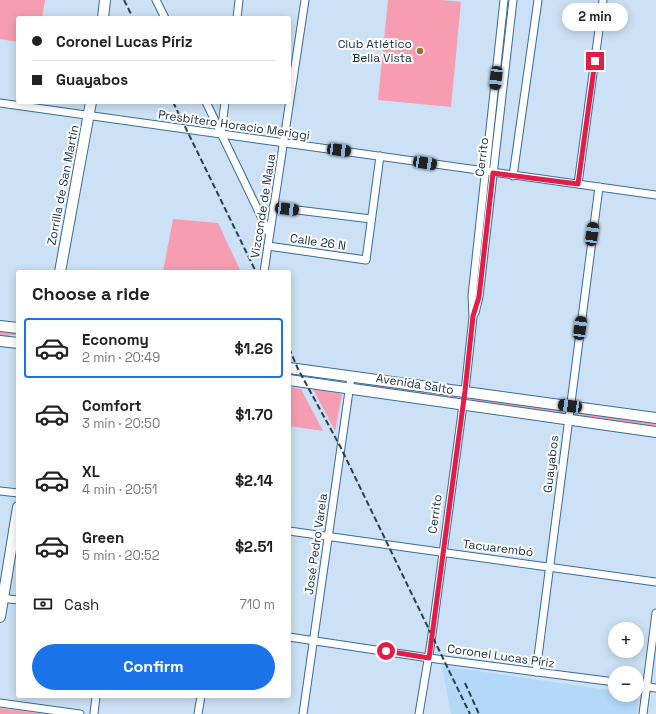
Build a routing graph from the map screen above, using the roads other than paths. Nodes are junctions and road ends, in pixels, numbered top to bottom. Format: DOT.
graph roads {
  1 [pos="105,0"];
  2 [pos="156,0"];
  3 [pos="239,0"];
  4 [pos="305,0"];
  5 [pos="504,0"];
  6 [pos="513,0"];
  7 [pos="538,0"];
  8 [pos="604,0"];
  9 [pos="103,16"];
  10 [pos="164,16"];
  11 [pos="237,16"];
  12 [pos="291,91"];
  13 [pos="0,103"];
  14 [pos="91,104"];
  15 [pos="207,104"];
  16 [pos="225,104"];
  17 [pos="289,104"];
  18 [pos="89,116"];
  19 [pos="221,134"];
  20 [pos="283,143"];
  21 [pos="380,156"];
  22 [pos="485,172"];
  23 [pos="493,173"];
  24 [pos="514,176"];
  25 [pos="578,184"];
  26 [pos="599,187"];
  27 [pos="656,195"];
  28 [pos="273,207"];
  29 [pos="371,219"];
  30 [pos="269,233"];
  31 [pos="268,246"];
  32 [pos="60,270"];
  33 [pos="264,270"];
  34 [pos="473,316"];
  35 [pos="0,326"];
  36 [pos="16,328"];
  37 [pos="0,341"];
  38 [pos="16,343"];
  39 [pos="291,368"];
  40 [pos="351,377"];
  41 [pos="291,380"];
  42 [pos="349,388"];
  43 [pos="465,391"];
  44 [pos="463,405"];
  45 [pos="570,406"];
  46 [pos="656,418"];
  47 [pos="568,420"];
  48 [pos="656,432"];
  49 [pos="0,491"];
  50 [pos="16,493"];
  51 [pos="16,518"];
  52 [pos="291,531"];
  53 [pos="328,537"];
  54 [pos="443,553"];
  55 [pos="549,566"];
  56 [pos="656,582"];
  57 [pos="1,598"];
  58 [pos="16,600"];
  59 [pos="656,613"];
  60 [pos="0,617"];
  61 [pos="291,637"];
  62 [pos="314,641"];
  63 [pos="429,658"];
  64 [pos="536,672"];
  65 [pos="608,681"];
  66 [pos="646,686"];
  67 [pos="656,688"];
  68 [pos="96,698"];
  69 [pos="201,698"];
  70 [pos="0,703"];
  71 [pos="80,714"];
  72 [pos="94,714"];
  73 [pos="198,714"];
  74 [pos="303,714"];
  75 [pos="419,714"];
  76 [pos="643,714"];
  1 -- 9 [label="street"];
  2 -- 10 [label="street"];
  3 -- 11 [label="street"];
  4 -- 12 [label="street, Vizconde de Maua"];
  5 -- 22 [label="street, Cerrito"];
  6 -- 23 [label="street, Cerrito"];
  7 -- 24 [label="street"];
  8 -- 25 [label="street"];
  13 -- 18 [label="street, Presbítero Horacio Meriggi"];
  14 -- 18 [label="street, Zorrilla de San Martín"];
  15 -- 19 [label="street"];
  16 -- 19 [label="street"];
  17 -- 20 [label="street, Vizconde de Maua"];
  18 -- 19 [label="street, Presbítero Horacio Meriggi"];
  18 -- 32 [label="street, Zorrilla de San Martín"];
  19 -- 20 [label="street, Presbítero Horacio Meriggi"];
  19 -- 30 [label="street"];
  20 -- 21 [label="street, Presbítero Horacio Meriggi"];
  20 -- 28 [label="street, Vizconde de Maua"];
  21 -- 22 [label="street, Presbítero Horacio Meriggi"];
  21 -- 29 [label="street"];
  22 -- 23 [label="street, Presbítero Horacio Meriggi"];
  22 -- 34 [label="street, Cerrito"];
  23 -- 24 [label="street, Presbítero Horacio Meriggi"];
  23 -- 34 [label="street, Cerrito"];
  24 -- 25 [label="street, Presbítero Horacio Meriggi"];
  25 -- 26 [label="street, Presbítero Horacio Meriggi"];
  26 -- 27 [label="street, Presbítero Horacio Meriggi"];
  26 -- 45 [label="street, Guayabos"];
  28 -- 29 [label="street"];
  28 -- 30 [label="street, Vizconde de Maua"];
  29 -- 31 [label="street, Calle 26 N"];
  30 -- 31 [label="street, Vizconde de Maua"];
  31 -- 33 [label="street, Vizconde de Maua"];
  34 -- 43 [label="street, Cerrito"];
  35 -- 36 [label="street"];
  37 -- 38 [label="street"];
  39 -- 40 [label="street, Avenida Salto"];
  40 -- 42 [label="street, José Pedro Varela"];
  40 -- 43 [label="street, Avenida Salto"];
  41 -- 42 [label="street, Avenida Salto"];
  42 -- 44 [label="street, Avenida Salto"];
  42 -- 53 [label="street, José Pedro Varela"];
  43 -- 44 [label="street, Cerrito"];
  43 -- 45 [label="street, Avenida Salto"];
  44 -- 47 [label="street, Avenida Salto"];
  44 -- 54 [label="street, Cerrito"];
  45 -- 46 [label="street, Avenida Salto"];
  45 -- 47 [label="street, Guayabos"];
  47 -- 48 [label="street, Avenida Salto"];
  47 -- 55 [label="street, Guayabos"];
  49 -- 50 [label="street"];
  51 -- 57 [label="street"];
  52 -- 53 [label="street, Tacuarembó"];
  53 -- 54 [label="street, Tacuarembó"];
  53 -- 62 [label="street, José Pedro Varela"];
  54 -- 55 [label="street, Tacuarembó"];
  54 -- 63 [label="street, Cerrito"];
  55 -- 56 [label="street, Tacuarembó"];
  55 -- 64 [label="street, Guayabos"];
  57 -- 58 [label="street"];
  57 -- 60 [label="street"];
  59 -- 66 [label="street"];
  61 -- 62 [label="street, Coronel Lucas Píriz"];
  62 -- 63 [label="street, Coronel Lucas Píriz"];
  62 -- 74 [label="street, José Pedro Varela"];
  63 -- 64 [label="street, Coronel Lucas Píriz"];
  63 -- 75 [label="street, Cerrito"];
  64 -- 65 [label="street, Coronel Lucas Píriz"];
  66 -- 67 [label="street"];
  66 -- 76 [label="street"];
  68 -- 72 [label="street"];
  69 -- 73 [label="street"];
  70 -- 71 [label="street"];
}
